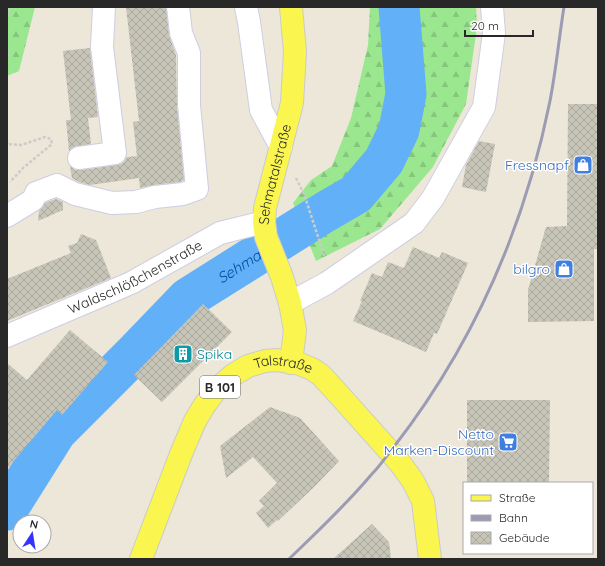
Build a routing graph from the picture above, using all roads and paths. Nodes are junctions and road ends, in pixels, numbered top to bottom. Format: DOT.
graph roads {
  1 [pos="10,7"];
  2 [pos="104,7"];
  3 [pos="178,7"];
  4 [pos="246,7"];
  5 [pos="291,7"];
  6 [pos="492,7"];
  7 [pos="7,16"];
  8 [pos="7,48"];
  9 [pos="7,59"];
  10 [pos="7,141"];
  11 [pos="281,147"];
  12 [pos="79,158"];
  13 [pos="10,182"];
  14 [pos="304,194"];
  15 [pos="7,216"];
  16 [pos="265,229"];
  17 [pos="325,259"];
  18 [pos="290,303"];
  19 [pos="7,336"];
  20 [pos="291,363"];
  21 [pos="141,559"];
  22 [pos="430,559"];
  1 -- 7 [label="path"];
  2 -- 12 [label="street"];
  3 -- 15 [label="street"];
  4 -- 11 [label="street"];
  5 -- 11 [label="main road, Sehmatalstraße"];
  6 -- 18 [label="street"];
  8 -- 9 [label="path"];
  10 -- 13 [label="path"];
  11 -- 16 [label="main road, Sehmatalstraße"];
  14 -- 17 [label="path"];
  16 -- 18 [label="main road, Sehmatalstraße"];
  16 -- 19 [label="street, Waldschlößchenstraße"];
  18 -- 20 [label="main road, Sehmatalstraße"];
  20 -- 21 [label="main road, Talstraße / B 101"];
  20 -- 22 [label="main road, Talstraße / B 101"];
}
